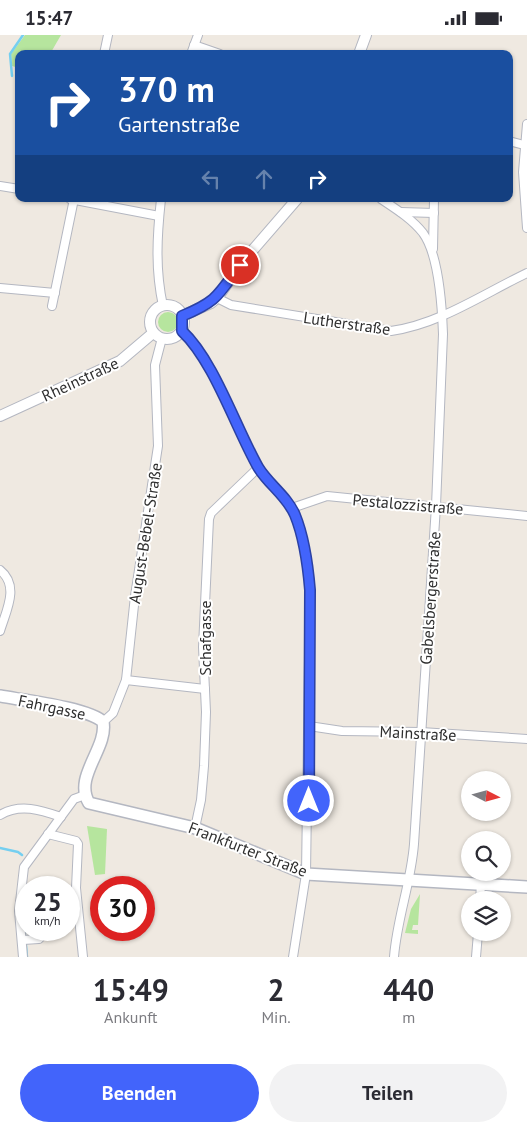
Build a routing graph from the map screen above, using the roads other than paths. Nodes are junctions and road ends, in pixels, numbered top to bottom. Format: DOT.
graph roads {
  1 [pos="108,35"];
  2 [pos="198,35"];
  3 [pos="366,35"];
  4 [pos="194,45"];
  5 [pos="105,50"];
  6 [pos="192,50"];
  7 [pos="208,50"];
  8 [pos="360,50"];
  9 [pos="527,124"];
  10 [pos="513,142"];
  11 [pos="524,145"];
  12 [pos="0,186"];
  13 [pos="15,188"];
  14 [pos="71,202"];
  15 [pos="87,202"];
  16 [pos="161,202"];
  17 [pos="293,202"];
  18 [pos="385,202"];
  19 [pos="434,202"];
  20 [pos="400,212"];
  21 [pos="434,213"];
  22 [pos="159,216"];
  23 [pos="527,228"];
  24 [pos="433,256"];
  25 [pos="527,273"];
  26 [pos="0,288"];
  27 [pos="54,293"];
  28 [pos="217,298"];
  29 [pos="52,306"];
  30 [pos="163,306"];
  31 [pos="442,315"];
  32 [pos="182,316"];
  33 [pos="182,331"];
  34 [pos="158,335"];
  35 [pos="0,416"];
  36 [pos="258,468"];
  37 [pos="436,506"];
  38 [pos="292,508"];
  39 [pos="527,515"];
  40 [pos="0,570"];
  41 [pos="0,631"];
  42 [pos="126,680"];
  43 [pos="205,689"];
  44 [pos="0,696"];
  45 [pos="103,722"];
  46 [pos="309,727"];
  47 [pos="421,732"];
  48 [pos="527,739"];
  49 [pos="85,793"];
  50 [pos="0,815"];
  51 [pos="61,817"];
  52 [pos="195,828"];
  53 [pos="48,834"];
  54 [pos="306,874"];
  55 [pos="22,876"];
  56 [pos="77,876"];
  57 [pos="410,880"];
  58 [pos="481,884"];
  59 [pos="527,887"];
  60 [pos="481,891"];
  61 [pos="80,931"];
  62 [pos="26,941"];
  63 [pos="477,941"];
  64 [pos="23,957"];
  65 [pos="83,957"];
  66 [pos="294,957"];
  67 [pos="394,957"];
  68 [pos="476,957"];
  1 -- 5 [label="street"];
  2 -- 4 [label="street"];
  3 -- 8 [label="street"];
  4 -- 6 [label="street"];
  4 -- 7 [label="street"];
  9 -- 11 [label="street"];
  10 -- 11 [label="street"];
  11 -- 23 [label="street"];
  12 -- 13 [label="street"];
  14 -- 27 [label="street"];
  15 -- 22 [label="street"];
  16 -- 22 [label="street"];
  17 -- 28 [label="street"];
  18 -- 20 [label="street"];
  19 -- 21 [label="street"];
  20 -- 21 [label="street"];
  20 -- 24 [label="street"];
  21 -- 24 [label="street"];
  22 -- 30 [label="street"];
  24 -- 31 [label="street, Gabelsbergerstraße"];
  25 -- 31 [label="street, Lutherstraße"];
  26 -- 27 [label="street"];
  27 -- 29 [label="street"];
  28 -- 31 [label="street, Lutherstraße"];
  28 -- 32 [label="street"];
  30 -- 32 [label="street"];
  30 -- 34 [label="street"];
  31 -- 37 [label="street, Gabelsbergerstraße"];
  32 -- 33 [label="street"];
  33 -- 34 [label="street"];
  33 -- 36 [label="street"];
  34 -- 35 [label="street, Rheinstraße"];
  34 -- 42 [label="street, August-Bebel-Straße"];
  36 -- 38 [label="street"];
  36 -- 43 [label="street, Schafgasse"];
  37 -- 38 [label="street, Pestalozzistraße"];
  37 -- 39 [label="street, Pestalozzistraße"];
  37 -- 47 [label="street, Gabelsbergerstraße"];
  38 -- 46 [label="street"];
  40 -- 41 [label="street"];
  42 -- 43 [label="street"];
  42 -- 45 [label="street, August-Bebel-Straße"];
  43 -- 52 [label="street, Schafgasse"];
  44 -- 45 [label="main road, Fahrgasse"];
  45 -- 49 [label="main road"];
  46 -- 47 [label="street, Mainstraße"];
  46 -- 54 [label="street"];
  47 -- 48 [label="street, Mainstraße"];
  47 -- 57 [label="street, Gabelsbergerstraße"];
  49 -- 51 [label="street"];
  49 -- 52 [label="main road, Frankfurter Straße"];
  50 -- 51 [label="street"];
  51 -- 53 [label="street"];
  52 -- 54 [label="main road, Frankfurter Straße"];
  53 -- 55 [label="street"];
  53 -- 56 [label="street"];
  54 -- 57 [label="main road, Frankfurter Straße"];
  54 -- 66 [label="street"];
  57 -- 58 [label="main road, Frankfurter Straße"];
  57 -- 67 [label="street, Gabelsbergerstraße"];
  58 -- 59 [label="main road, Frankfurter Straße"];
  58 -- 60 [label="street"];
  61 -- 65 [label="street"];
  62 -- 64 [label="street"];
  63 -- 68 [label="street"];
}
